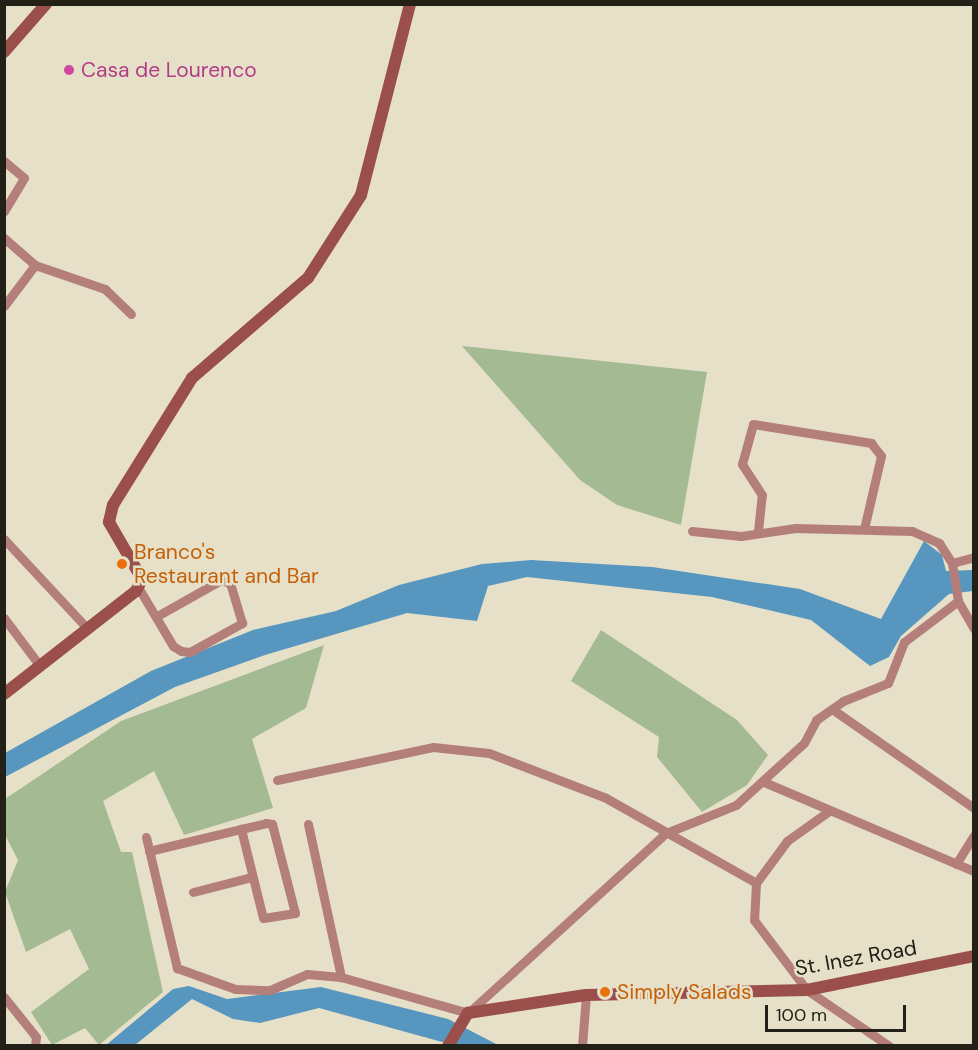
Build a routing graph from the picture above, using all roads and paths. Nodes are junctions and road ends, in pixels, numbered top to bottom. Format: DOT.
graph roads {
  1 [pos="46,4"];
  2 [pos="410,4"];
  3 [pos="4,52"];
  4 [pos="4,161"];
  5 [pos="4,211"];
  6 [pos="4,238"];
  7 [pos="35,265"];
  8 [pos="4,306"];
  9 [pos="131,315"];
  10 [pos="864,529"];
  11 [pos="692,531"];
  12 [pos="758,531"];
  13 [pos="4,539"];
  14 [pos="974,557"];
  15 [pos="952,563"];
  16 [pos="138,587"];
  17 [pos="958,601"];
  18 [pos="157,616"];
  19 [pos="4,618"];
  20 [pos="88,629"];
  21 [pos="974,629"];
  22 [pos="40,666"];
  23 [pos="4,694"];
  24 [pos="832,709"];
  25 [pos="277,780"];
  26 [pos="764,782"];
  27 [pos="974,808"];
  28 [pos="829,811"];
  29 [pos="308,824"];
  30 [pos="241,829"];
  31 [pos="666,833"];
  32 [pos="974,835"];
  33 [pos="146,837"];
  34 [pos="149,851"];
  35 [pos="956,864"];
  36 [pos="974,871"];
  37 [pos="252,878"];
  38 [pos="756,883"];
  39 [pos="193,892"];
  40 [pos="974,956"];
  41 [pos="341,977"];
  42 [pos="807,990"];
  43 [pos="585,995"];
  44 [pos="4,997"];
  45 [pos="466,1017"];
  46 [pos="35,1046"];
  47 [pos="448,1046"];
  48 [pos="582,1046"];
  49 [pos="888,1046"];
  1 -- 3 [label="street"];
  2 -- 16 [label="street"];
  4 -- 5 [label="street"];
  6 -- 7 [label="street"];
  7 -- 8 [label="street"];
  7 -- 9 [label="street"];
  10 -- 12 [label="street"];
  10 -- 12 [label="street"];
  10 -- 15 [label="street"];
  11 -- 12 [label="street"];
  13 -- 20 [label="street"];
  14 -- 15 [label="street"];
  15 -- 17 [label="street"];
  16 -- 18 [label="street"];
  16 -- 20 [label="street"];
  17 -- 21 [label="street"];
  17 -- 24 [label="street"];
  18 -- 18 [label="street"];
  19 -- 22 [label="street"];
  20 -- 22 [label="street"];
  22 -- 23 [label="street"];
  24 -- 26 [label="street"];
  24 -- 27 [label="street"];
  25 -- 31 [label="street"];
  26 -- 28 [label="street"];
  26 -- 31 [label="street"];
  28 -- 35 [label="street"];
  28 -- 38 [label="street"];
  29 -- 41 [label="street"];
  30 -- 34 [label="street"];
  30 -- 37 [label="street"];
  30 -- 37 [label="street"];
  31 -- 38 [label="street"];
  31 -- 45 [label="street"];
  32 -- 35 [label="street"];
  33 -- 34 [label="street"];
  34 -- 41 [label="street"];
  35 -- 36 [label="street"];
  37 -- 39 [label="street"];
  38 -- 42 [label="street"];
  40 -- 42 [label="street, St. Inez Road"];
  41 -- 45 [label="street"];
  42 -- 43 [label="street, St. Inez Road"];
  42 -- 49 [label="street"];
  43 -- 45 [label="street, St. Inez Road"];
  43 -- 48 [label="street"];
  44 -- 46 [label="street"];
  45 -- 47 [label="street"];
}
